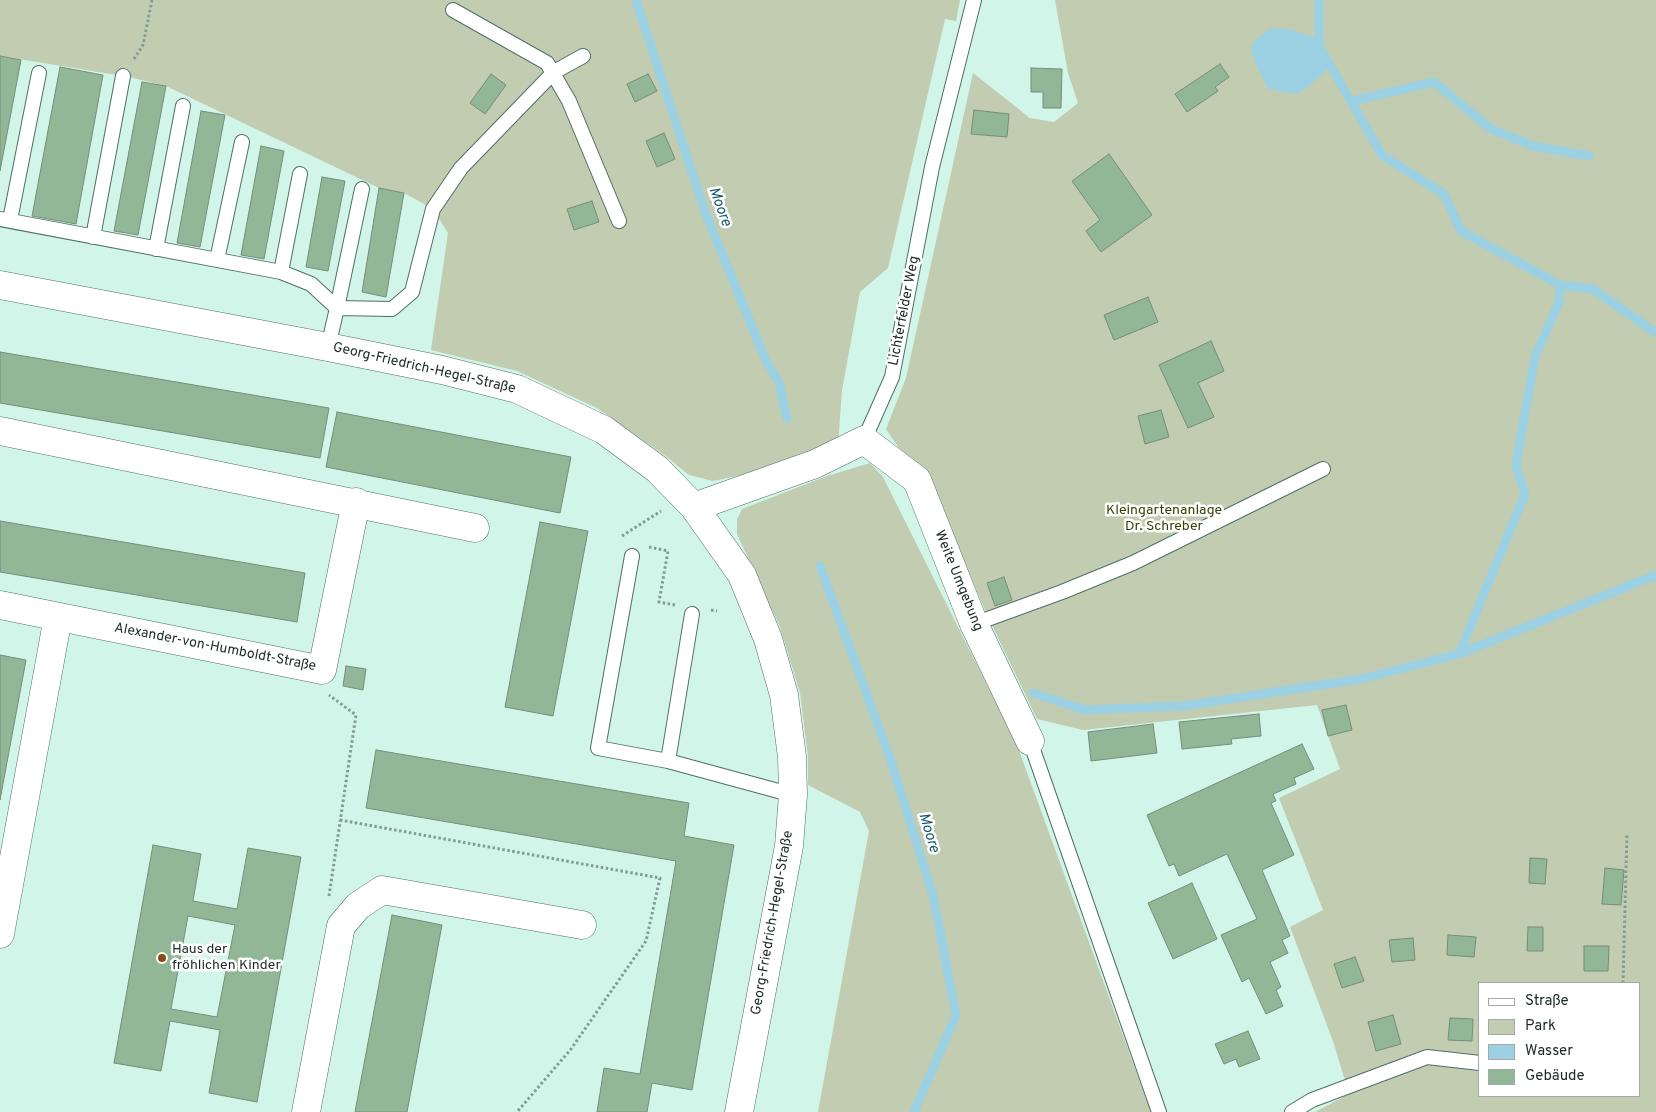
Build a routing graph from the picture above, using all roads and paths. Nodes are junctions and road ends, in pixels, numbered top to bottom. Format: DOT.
graph roads {
  1 [pos="152,0"];
  2 [pos="974,0"];
  3 [pos="453,10"];
  4 [pos="583,56"];
  5 [pos="554,72"];
  6 [pos="40,73"];
  7 [pos="123,76"];
  8 [pos="183,106"];
  9 [pos="242,142"];
  10 [pos="300,174"];
  11 [pos="362,189"];
  12 [pos="5,219"];
  13 [pos="619,222"];
  14 [pos="92,237"];
  15 [pos="156,249"];
  16 [pos="217,260"];
  17 [pos="281,272"];
  18 [pos="0,286"];
  19 [pos="337,308"];
  20 [pos="328,347"];
  21 [pos="0,432"];
  22 [pos="864,440"];
  23 [pos="1322,469"];
  24 [pos="687,500"];
  25 [pos="356,502"];
  26 [pos="475,528"];
  27 [pos="622,542"];
  28 [pos="632,556"];
  29 [pos="0,606"];
  30 [pos="688,610"];
  31 [pos="709,610"];
  32 [pos="717,611"];
  33 [pos="58,617"];
  34 [pos="974,624"];
  35 [pos="322,670"];
  36 [pos="1030,741"];
  37 [pos="668,761"];
  38 [pos="793,795"];
  39 [pos="1627,833"];
  40 [pos="347,919"];
  41 [pos="582,925"];
  42 [pos="0,934"];
  43 [pos="1622,982"];
  44 [pos="1478,1063"];
  45 [pos="306,1112"];
  46 [pos="739,1112"];
  47 [pos="1158,1112"];
  48 [pos="1292,1112"];
  1 -- 7 [label="path"];
  2 -- 22 [label="lane, Lichterfelder Weg"];
  3 -- 5 [label="lane"];
  4 -- 5 [label="lane"];
  5 -- 13 [label="lane"];
  5 -- 19 [label="lane"];
  6 -- 12 [label="lane"];
  7 -- 14 [label="lane"];
  8 -- 15 [label="lane"];
  9 -- 16 [label="lane"];
  10 -- 17 [label="lane"];
  11 -- 19 [label="lane"];
  12 -- 14 [label="lane"];
  14 -- 15 [label="lane"];
  15 -- 16 [label="lane"];
  16 -- 17 [label="lane"];
  17 -- 19 [label="lane"];
  18 -- 20 [label="street, Georg-Friedrich-Hegel-Straße"];
  19 -- 20 [label="lane"];
  20 -- 24 [label="street, Georg-Friedrich-Hegel-Straße"];
  21 -- 25 [label="street"];
  22 -- 24 [label="street"];
  22 -- 34 [label="street, Weite Umgebung"];
  23 -- 34 [label="lane"];
  24 -- 27 [label="path"];
  24 -- 38 [label="street, Georg-Friedrich-Hegel-Straße"];
  25 -- 26 [label="street"];
  25 -- 35 [label="street, Alexander-von-Humboldt-Straße"];
  27 -- 28 [label="path"];
  27 -- 30 [label="path"];
  28 -- 37 [label="lane"];
  29 -- 33 [label="street, Alexander-von-Humboldt-Straße"];
  30 -- 37 [label="lane"];
  31 -- 32 [label="path"];
  33 -- 35 [label="street, Alexander-von-Humboldt-Straße"];
  33 -- 42 [label="street"];
  34 -- 36 [label="street, Weite Umgebung"];
  35 -- 40 [label="path"];
  36 -- 47 [label="lane"];
  37 -- 38 [label="lane"];
  38 -- 46 [label="street, Georg-Friedrich-Hegel-Straße"];
  39 -- 43 [label="path"];
  40 -- 41 [label="street"];
  40 -- 45 [label="street"];
  44 -- 48 [label="lane"];
}
